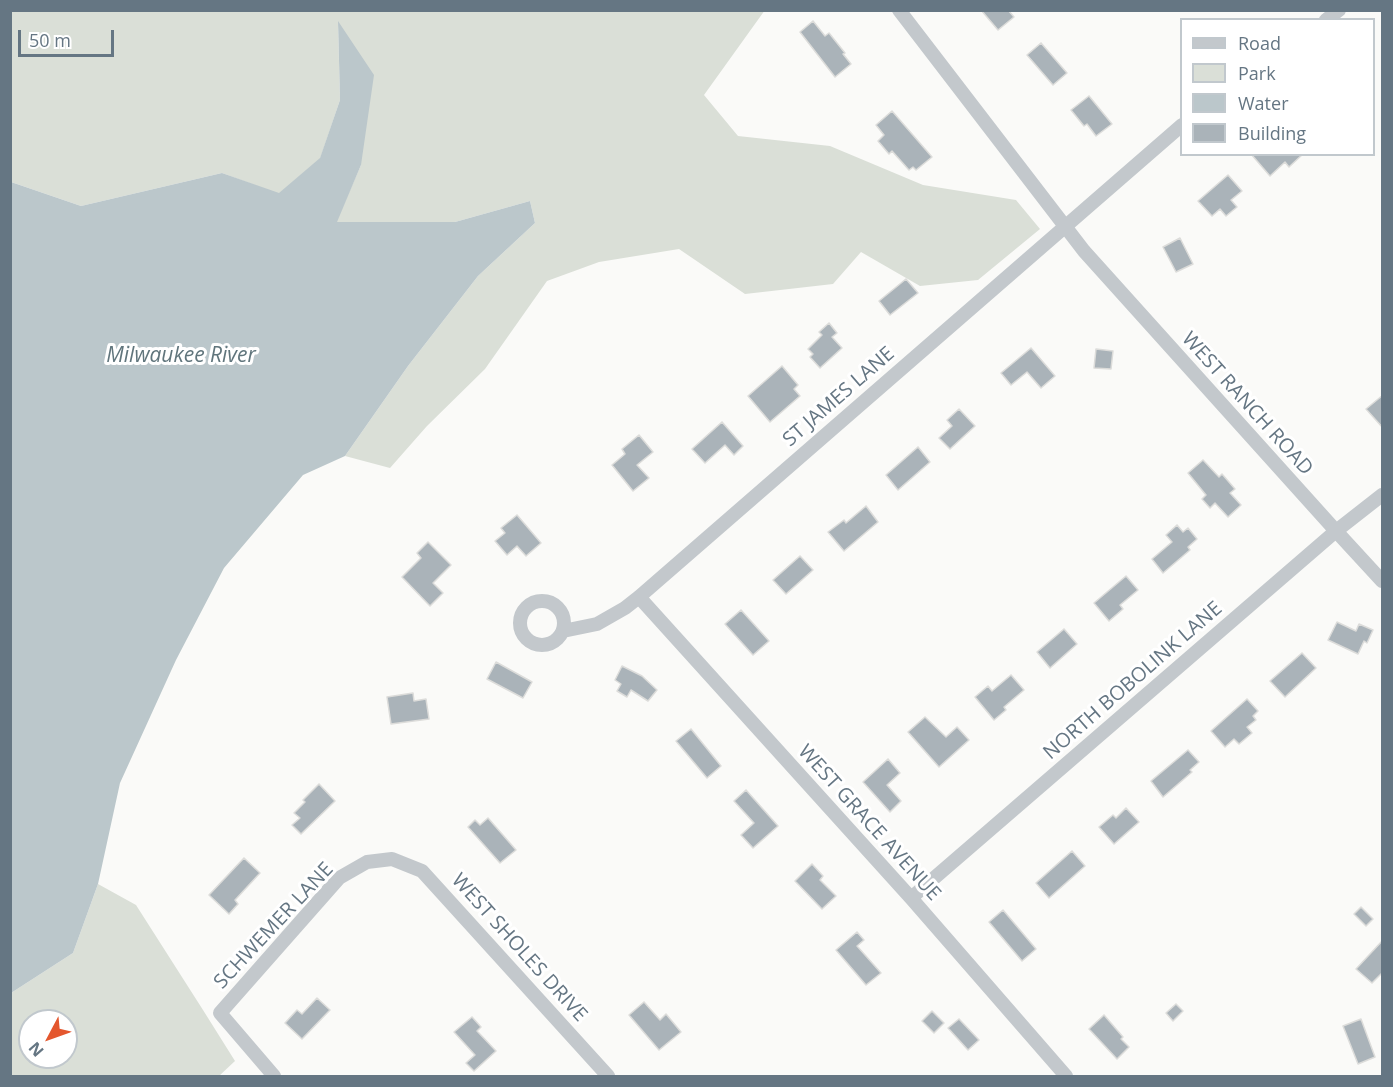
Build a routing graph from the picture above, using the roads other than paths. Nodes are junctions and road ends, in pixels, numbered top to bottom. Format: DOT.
graph roads {
  1 [pos="898,10"];
  2 [pos="1180,127"];
  3 [pos="1065,226"];
  4 [pos="1383,495"];
  5 [pos="1336,531"];
  6 [pos="1383,581"];
  7 [pos="639,597"];
  8 [pos="563,631"];
  9 [pos="392,859"];
  10 [pos="911,898"];
  11 [pos="274,1077"];
  12 [pos="608,1077"];
  13 [pos="1066,1077"];
  1 -- 3 [label="street"];
  2 -- 3 [label="street, ST JAMES LANE"];
  3 -- 5 [label="street, WEST RANCH ROAD"];
  3 -- 7 [label="street, ST JAMES LANE"];
  4 -- 5 [label="street, NORTH BOBOLINK LANE"];
  5 -- 6 [label="street, WEST RANCH ROAD"];
  5 -- 10 [label="street, NORTH BOBOLINK LANE"];
  7 -- 8 [label="street, ST JAMES LANE"];
  7 -- 10 [label="street, WEST GRACE AVENUE"];
  9 -- 11 [label="street, SCHWEMER LANE"];
  9 -- 12 [label="street, WEST SHOLES DRIVE"];
  10 -- 13 [label="street, WEST GRACE AVENUE"];
}
